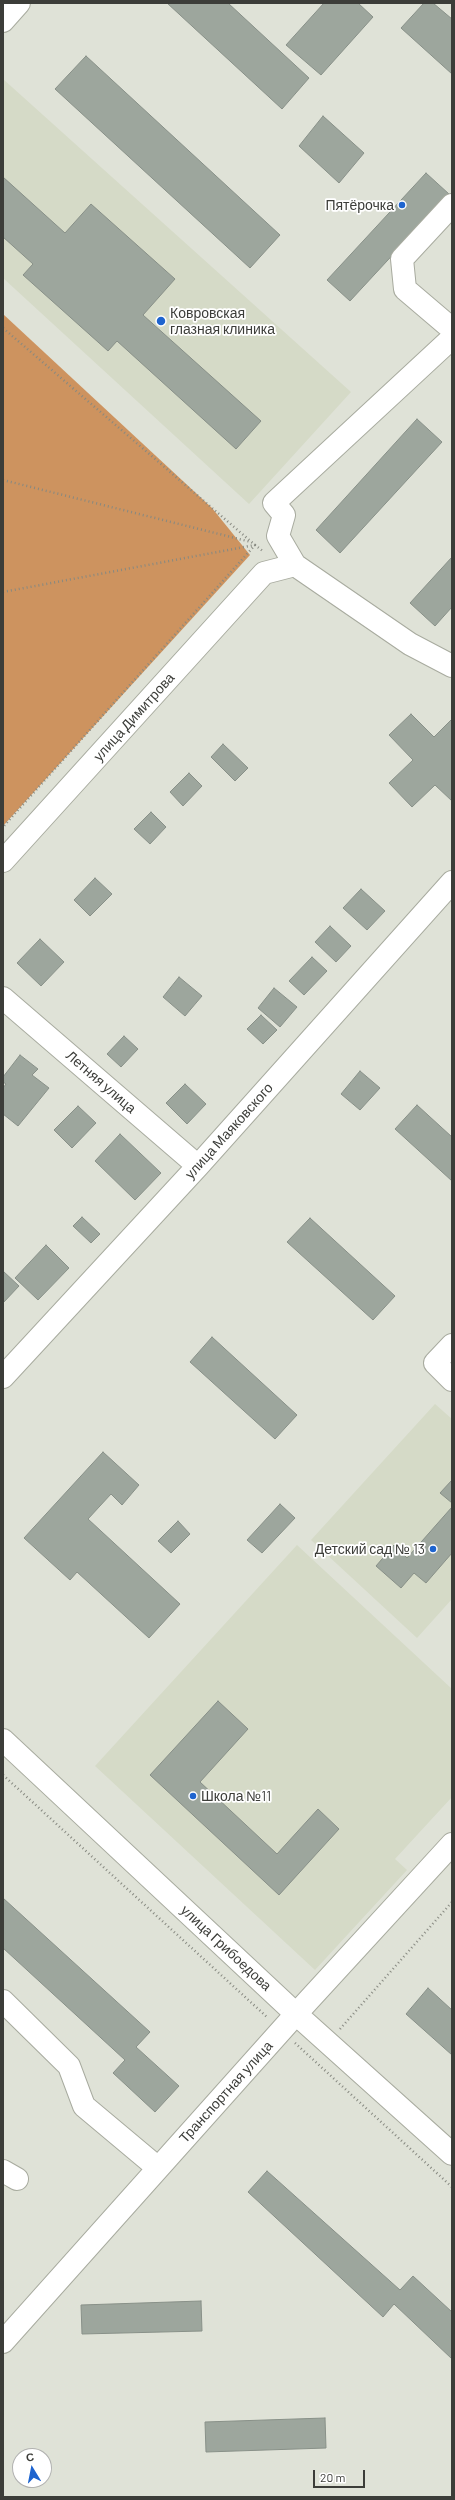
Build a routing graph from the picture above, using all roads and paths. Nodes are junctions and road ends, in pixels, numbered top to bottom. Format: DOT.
graph roads {
  1 [pos="19,3"];
  2 [pos="3,21"];
  3 [pos="452,205"];
  4 [pos="3,328"];
  5 [pos="452,329"];
  6 [pos="452,338"];
  7 [pos="3,480"];
  8 [pos="253,544"];
  9 [pos="281,569"];
  10 [pos="3,592"];
  11 [pos="452,665"];
  12 [pos="3,827"];
  13 [pos="3,860"];
  14 [pos="452,882"];
  15 [pos="3,998"];
  16 [pos="198,1166"];
  17 [pos="452,1345"];
  18 [pos="3,1377"];
  19 [pos="452,1380"];
  20 [pos="3,1740"];
  21 [pos="3,1775"];
  22 [pos="452,1844"];
  23 [pos="452,1902"];
  24 [pos="3,2001"];
  25 [pos="296,2014"];
  26 [pos="281,2030"];
  27 [pos="329,2042"];
  28 [pos="313,2059"];
  29 [pos="452,2154"];
  30 [pos="158,2168"];
  31 [pos="452,2187"];
  32 [pos="3,2342"];
  1 -- 2 [label="street"];
  3 -- 5 [label="street"];
  4 -- 8 [label="path"];
  6 -- 9 [label="street"];
  7 -- 8 [label="path"];
  8 -- 9 [label="path"];
  8 -- 10 [label="path"];
  8 -- 12 [label="path"];
  9 -- 11 [label="street"];
  9 -- 13 [label="street, улица Димитрова"];
  14 -- 16 [label="street, улица Маяковского"];
  15 -- 16 [label="street, Летняя улица"];
  16 -- 18 [label="street, улица Маяковского"];
  17 -- 19 [label="street"];
  20 -- 25 [label="street, улица Грибоедова"];
  21 -- 26 [label="path"];
  22 -- 25 [label="street, Транспортная улица"];
  23 -- 27 [label="path"];
  24 -- 30 [label="street"];
  25 -- 26 [label="street, Транспортная улица"];
  25 -- 27 [label="street, улица Грибоедова"];
  26 -- 28 [label="path"];
  26 -- 30 [label="street, Транспортная улица"];
  27 -- 28 [label="path"];
  27 -- 29 [label="street, улица Грибоедова"];
  28 -- 31 [label="path"];
  30 -- 32 [label="street, Транспортная улица"];
}
